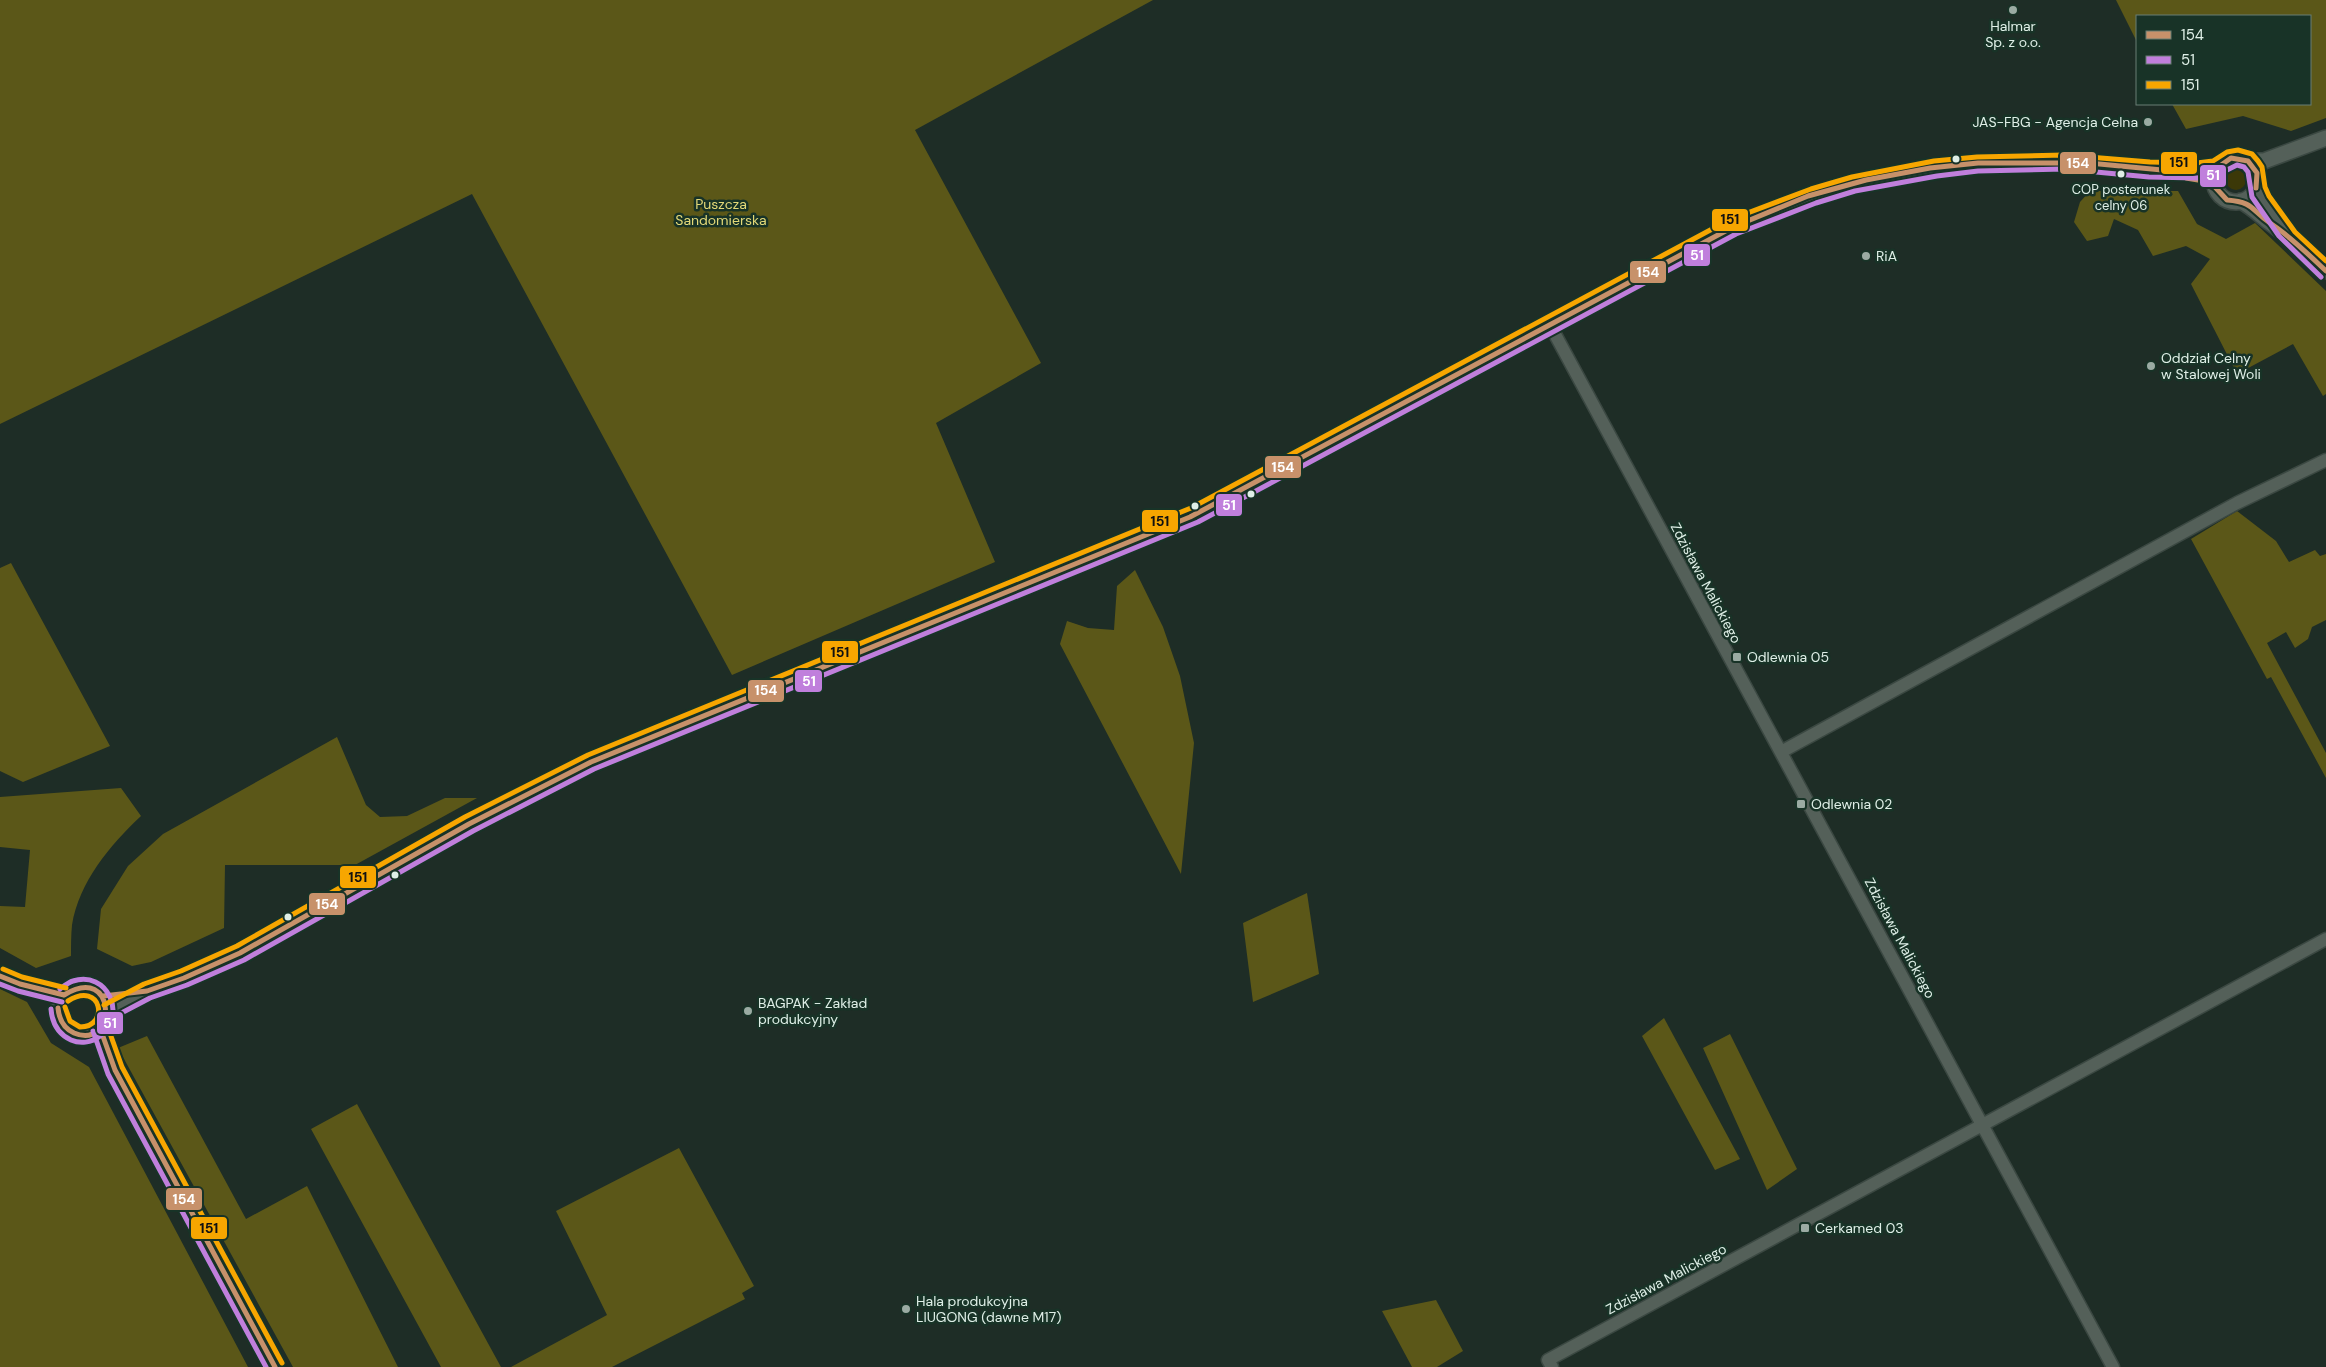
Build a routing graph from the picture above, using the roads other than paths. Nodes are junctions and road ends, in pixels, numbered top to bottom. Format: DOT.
graph roads {
  1 [pos="2326,138"];
  2 [pos="2309,146"];
  3 [pos="2248,161"];
  4 [pos="2217,168"];
  5 [pos="2162,170"];
  6 [pos="2257,184"];
  7 [pos="2215,187"];
  8 [pos="2241,201"];
  9 [pos="2285,232"];
  10 [pos="2326,271"];
  11 [pos="1550,325"];
  12 [pos="2326,460"];
  13 [pos="1780,752"];
  14 [pos="2326,939"];
  15 [pos="0,976"];
  16 [pos="147,991"];
  17 [pos="103,996"];
  18 [pos="61,1001"];
  19 [pos="107,1012"];
  20 [pos="94,1031"];
  21 [pos="1983,1125"];
  22 [pos="275,1367"];
  23 [pos="1552,1367"];
  24 [pos="2113,1367"];
  1 -- 2 [label="street"];
  2 -- 3 [label="street"];
  2 -- 6 [label="street"];
  3 -- 4 [label="street"];
  3 -- 6 [label="street"];
  4 -- 5 [label="street"];
  4 -- 7 [label="street"];
  5 -- 7 [label="street"];
  5 -- 11 [label="street"];
  6 -- 8 [label="street"];
  6 -- 9 [label="street"];
  7 -- 8 [label="street"];
  8 -- 9 [label="street"];
  9 -- 10 [label="street"];
  11 -- 13 [label="street, Zdzisława Malickiego"];
  11 -- 16 [label="street"];
  12 -- 13 [label="street"];
  13 -- 21 [label="street, Zdzisława Malickiego"];
  14 -- 21 [label="street"];
  15 -- 18 [label="street"];
  16 -- 17 [label="street"];
  16 -- 19 [label="street"];
  17 -- 18 [label="street"];
  17 -- 19 [label="street"];
  18 -- 20 [label="street"];
  19 -- 20 [label="street"];
  20 -- 22 [label="street"];
  21 -- 23 [label="street, Zdzisława Malickiego"];
  21 -- 24 [label="street"];
}
